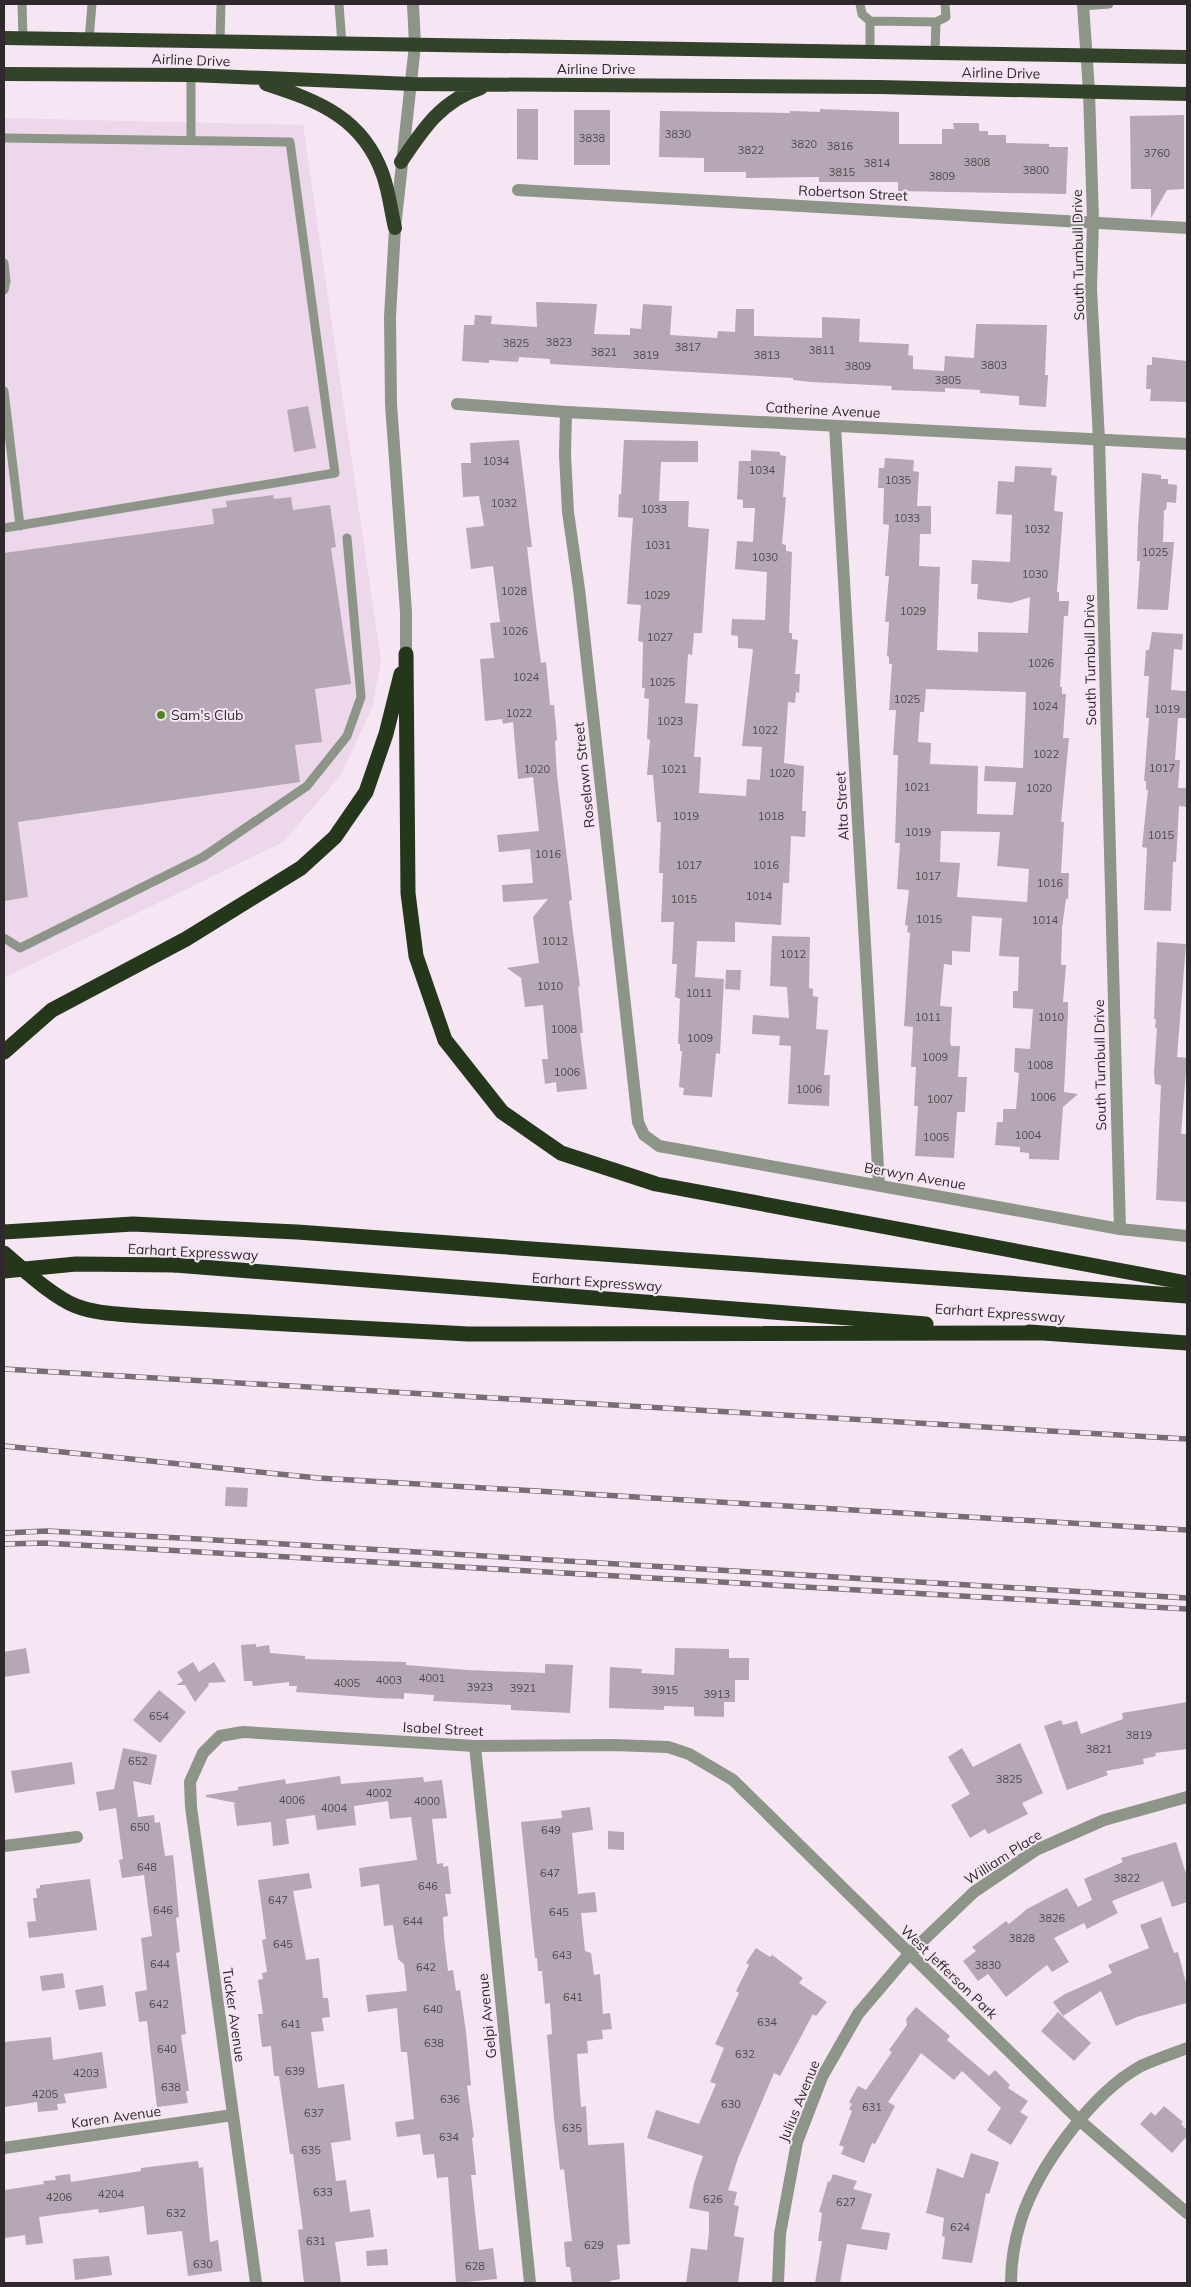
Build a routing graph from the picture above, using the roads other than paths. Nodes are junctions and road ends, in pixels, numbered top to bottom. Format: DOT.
graph roads {
  1 [pos="22,4"];
  2 [pos="92,4"];
  3 [pos="221,4"];
  4 [pos="339,4"];
  5 [pos="413,4"];
  6 [pos="860,4"];
  7 [pos="945,4"];
  8 [pos="1109,4"];
  9 [pos="1083,5"];
  10 [pos="870,21"];
  11 [pos="936,22"];
  12 [pos="4,38"];
  13 [pos="23,38"];
  14 [pos="89,40"];
  15 [pos="220,42"];
  16 [pos="342,44"];
  17 [pos="415,46"];
  18 [pos="870,51"];
  19 [pos="935,52"];
  20 [pos="1085,54"];
  21 [pos="1187,57"];
  22 [pos="4,74"];
  23 [pos="191,75"];
  24 [pos="251,79"];
  25 [pos="412,84"];
  26 [pos="490,84"];
  27 [pos="1089,91"];
  28 [pos="1187,94"];
  29 [pos="4,138"];
  30 [pos="191,140"];
  31 [pos="401,162"];
  32 [pos="518,190"];
  33 [pos="1093,221"];
  34 [pos="395,228"];
  35 [pos="1187,228"];
  36 [pos="4,264"];
  37 [pos="4,290"];
  38 [pos="4,391"];
  39 [pos="456,404"];
  40 [pos="566,412"];
  41 [pos="835,426"];
  42 [pos="1099,438"];
  43 [pos="1187,444"];
  44 [pos="20,526"];
  45 [pos="4,528"];
  46 [pos="347,538"];
  47 [pos="406,654"];
  48 [pos="4,938"];
  49 [pos="4,1052"];
  50 [pos="644,1133"];
  51 [pos="879,1185"];
  52 [pos="1120,1229"];
  53 [pos="4,1232"];
  54 [pos="1187,1236"];
  55 [pos="4,1253"];
  56 [pos="4,1272"];
  57 [pos="1187,1283"];
  58 [pos="1187,1296"];
  59 [pos="1038,1333"];
  60 [pos="1187,1342"];
  61 [pos="475,1746"];
  62 [pos="203,1753"];
  63 [pos="689,1754"];
  64 [pos="1187,1797"];
  65 [pos="77,1837"];
  66 [pos="4,1846"];
  67 [pos="909,1954"];
  68 [pos="1187,2048"];
  69 [pos="233,2115"];
  70 [pos="1079,2120"];
  71 [pos="4,2148"];
  72 [pos="1187,2213"];
  73 [pos="256,2283"];
  74 [pos="530,2283"];
  75 [pos="778,2283"];
  76 [pos="1011,2283"];
  1 -- 13 [label="lane"];
  2 -- 14 [label="lane"];
  3 -- 15 [label="lane"];
  4 -- 16 [label="lane"];
  5 -- 17 [label="street"];
  6 -- 10 [label="lane"];
  7 -- 11 [label="lane"];
  8 -- 9 [label="lane"];
  9 -- 20 [label="street, South Turnbull Drive"];
  10 -- 11 [label="lane"];
  10 -- 18 [label="lane"];
  11 -- 19 [label="lane"];
  12 -- 13 [label="highway, Airline Drive"];
  13 -- 14 [label="highway, Airline Drive"];
  14 -- 15 [label="highway, Airline Drive"];
  15 -- 16 [label="highway, Airline Drive"];
  16 -- 17 [label="highway, Airline Drive"];
  17 -- 18 [label="highway, Airline Drive"];
  17 -- 25 [label="street"];
  18 -- 19 [label="highway, Airline Drive"];
  19 -- 20 [label="highway, Airline Drive"];
  20 -- 21 [label="highway, Airline Drive"];
  20 -- 27 [label="street, South Turnbull Drive"];
  22 -- 23 [label="highway, Airline Drive"];
  23 -- 24 [label="highway, Airline Drive"];
  23 -- 30 [label="lane"];
  24 -- 25 [label="highway, Airline Drive"];
  24 -- 34 [label="highway"];
  25 -- 26 [label="highway, Airline Drive"];
  25 -- 31 [label="street"];
  26 -- 27 [label="highway, Airline Drive"];
  26 -- 31 [label="highway"];
  27 -- 28 [label="highway, Airline Drive"];
  27 -- 33 [label="street, South Turnbull Drive"];
  29 -- 30 [label="lane"];
  30 -- 44 [label="lane"];
  31 -- 34 [label="street"];
  32 -- 33 [label="street, Robertson Street"];
  33 -- 35 [label="street, Robertson Street"];
  33 -- 42 [label="street, South Turnbull Drive"];
  34 -- 47 [label="street"];
  36 -- 37 [label="lane"];
  38 -- 44 [label="lane"];
  39 -- 40 [label="street, Catherine Avenue"];
  40 -- 41 [label="street, Catherine Avenue"];
  40 -- 50 [label="street, Roselawn Street"];
  41 -- 42 [label="street, Catherine Avenue"];
  41 -- 51 [label="street, Alta Street"];
  42 -- 43 [label="street, Catherine Avenue"];
  42 -- 52 [label="street, South Turnbull Drive"];
  44 -- 45 [label="lane"];
  46 -- 48 [label="lane"];
  47 -- 49 [label="highway"];
  47 -- 57 [label="highway"];
  50 -- 51 [label="street, Berwyn Avenue"];
  51 -- 52 [label="street, Berwyn Avenue"];
  52 -- 54 [label="street, Berwyn Avenue"];
  53 -- 58 [label="highway, Earhart Expressway"];
  55 -- 59 [label="highway"];
  56 -- 59 [label="highway, Earhart Expressway, bridge"];
  59 -- 60 [label="highway, Earhart Expressway"];
  61 -- 62 [label="street, Isabel Street"];
  61 -- 63 [label="street, Isabel Street"];
  61 -- 74 [label="street, Gelpi Avenue"];
  62 -- 69 [label="street, Tucker Avenue"];
  63 -- 67 [label="street, West Jefferson Park"];
  64 -- 67 [label="street, William Place"];
  65 -- 66 [label="street"];
  67 -- 70 [label="street, West Jefferson Park"];
  67 -- 75 [label="street, Julius Avenue"];
  68 -- 70 [label="street"];
  69 -- 71 [label="street, Karen Avenue"];
  69 -- 73 [label="street, Tucker Avenue"];
  70 -- 72 [label="street, West Jefferson Park"];
  70 -- 76 [label="street"];
}
